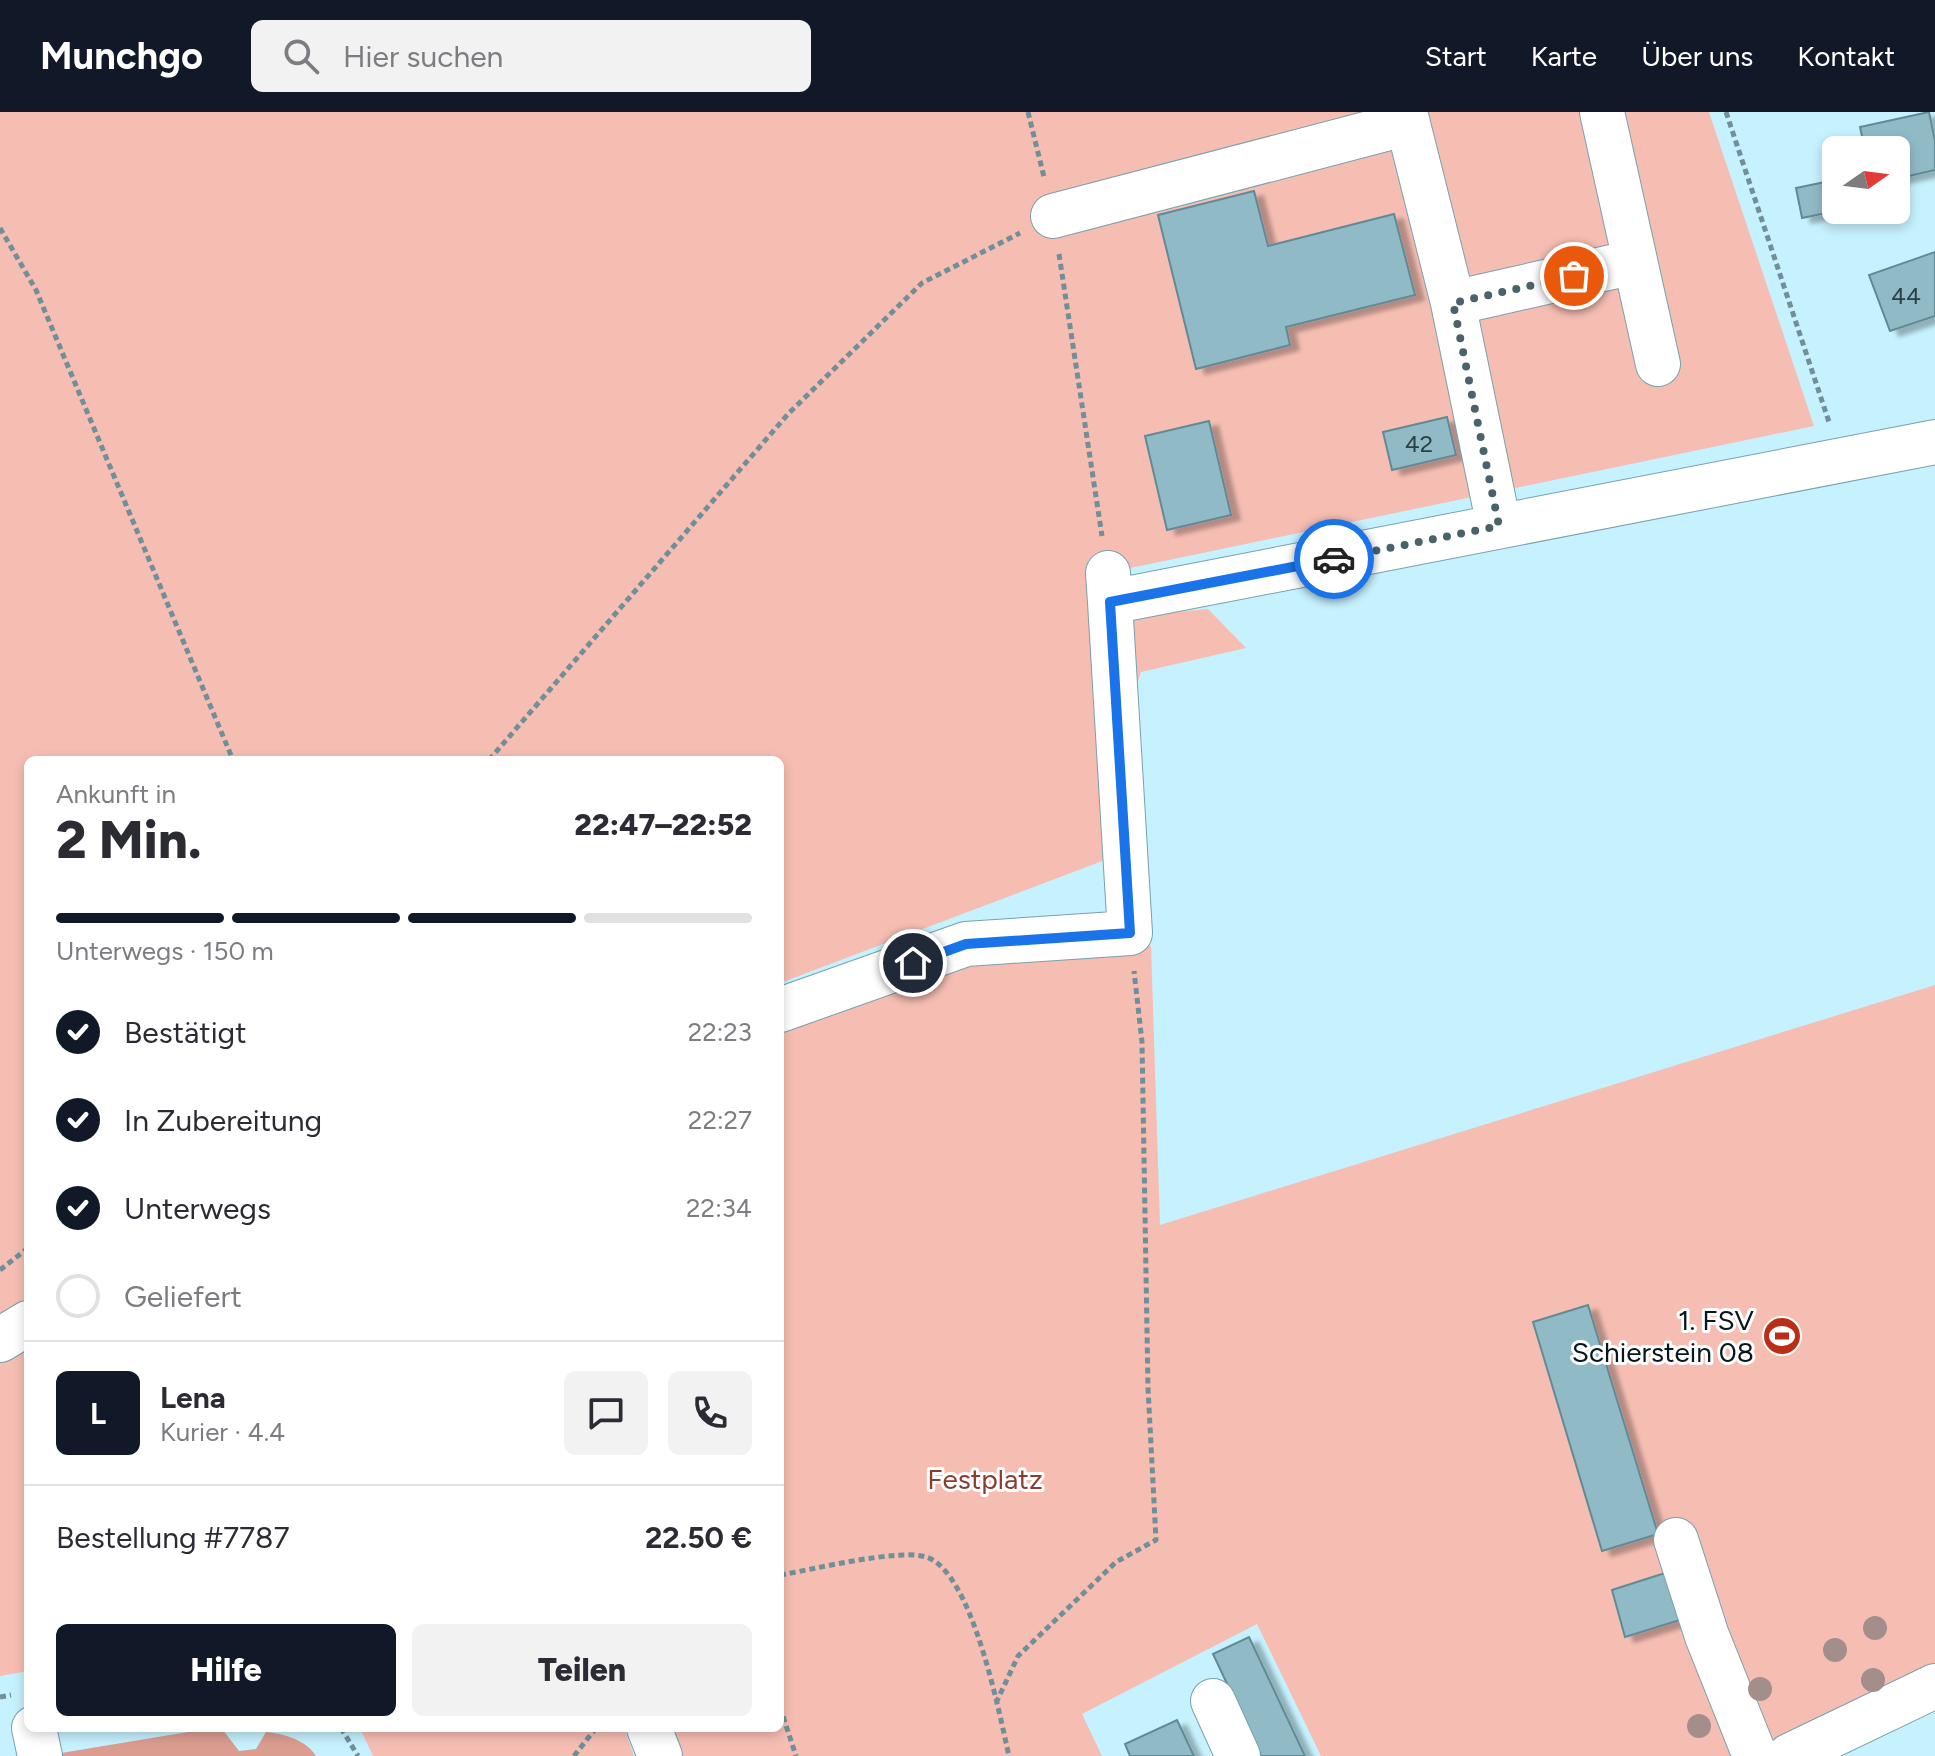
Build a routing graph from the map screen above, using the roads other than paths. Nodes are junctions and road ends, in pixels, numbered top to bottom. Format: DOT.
graph roads {
  1 [pos="1602,112"];
  2 [pos="1407,118"];
  3 [pos="1053,216"];
  4 [pos="1634,262"];
  5 [pos="1453,303"];
  6 [pos="1658,364"];
  7 [pos="1935,442"];
  8 [pos="1499,526"];
  9 [pos="784,1009"];
  10 [pos="24,1325"];
  11 [pos="0,1340"];
  12 [pos="1676,1540"];
  13 [pos="1935,1686"];
  14 [pos="1213,1701"];
  15 [pos="34,1732"];
  16 [pos="651,1732"];
  17 [pos="40,1756"];
  18 [pos="660,1756"];
  19 [pos="1238,1756"];
  20 [pos="1755,1756"];
  21 [pos="1789,1756"];
  1 -- 4 [label="street"];
  2 -- 3 [label="street"];
  2 -- 5 [label="street"];
  4 -- 5 [label="street"];
  4 -- 6 [label="street"];
  5 -- 8 [label="street"];
  7 -- 8 [label="street"];
  8 -- 9 [label="street"];
  10 -- 11 [label="street"];
  12 -- 20 [label="street"];
  13 -- 21 [label="street"];
  14 -- 19 [label="street"];
  15 -- 17 [label="street"];
  16 -- 18 [label="street"];
}
